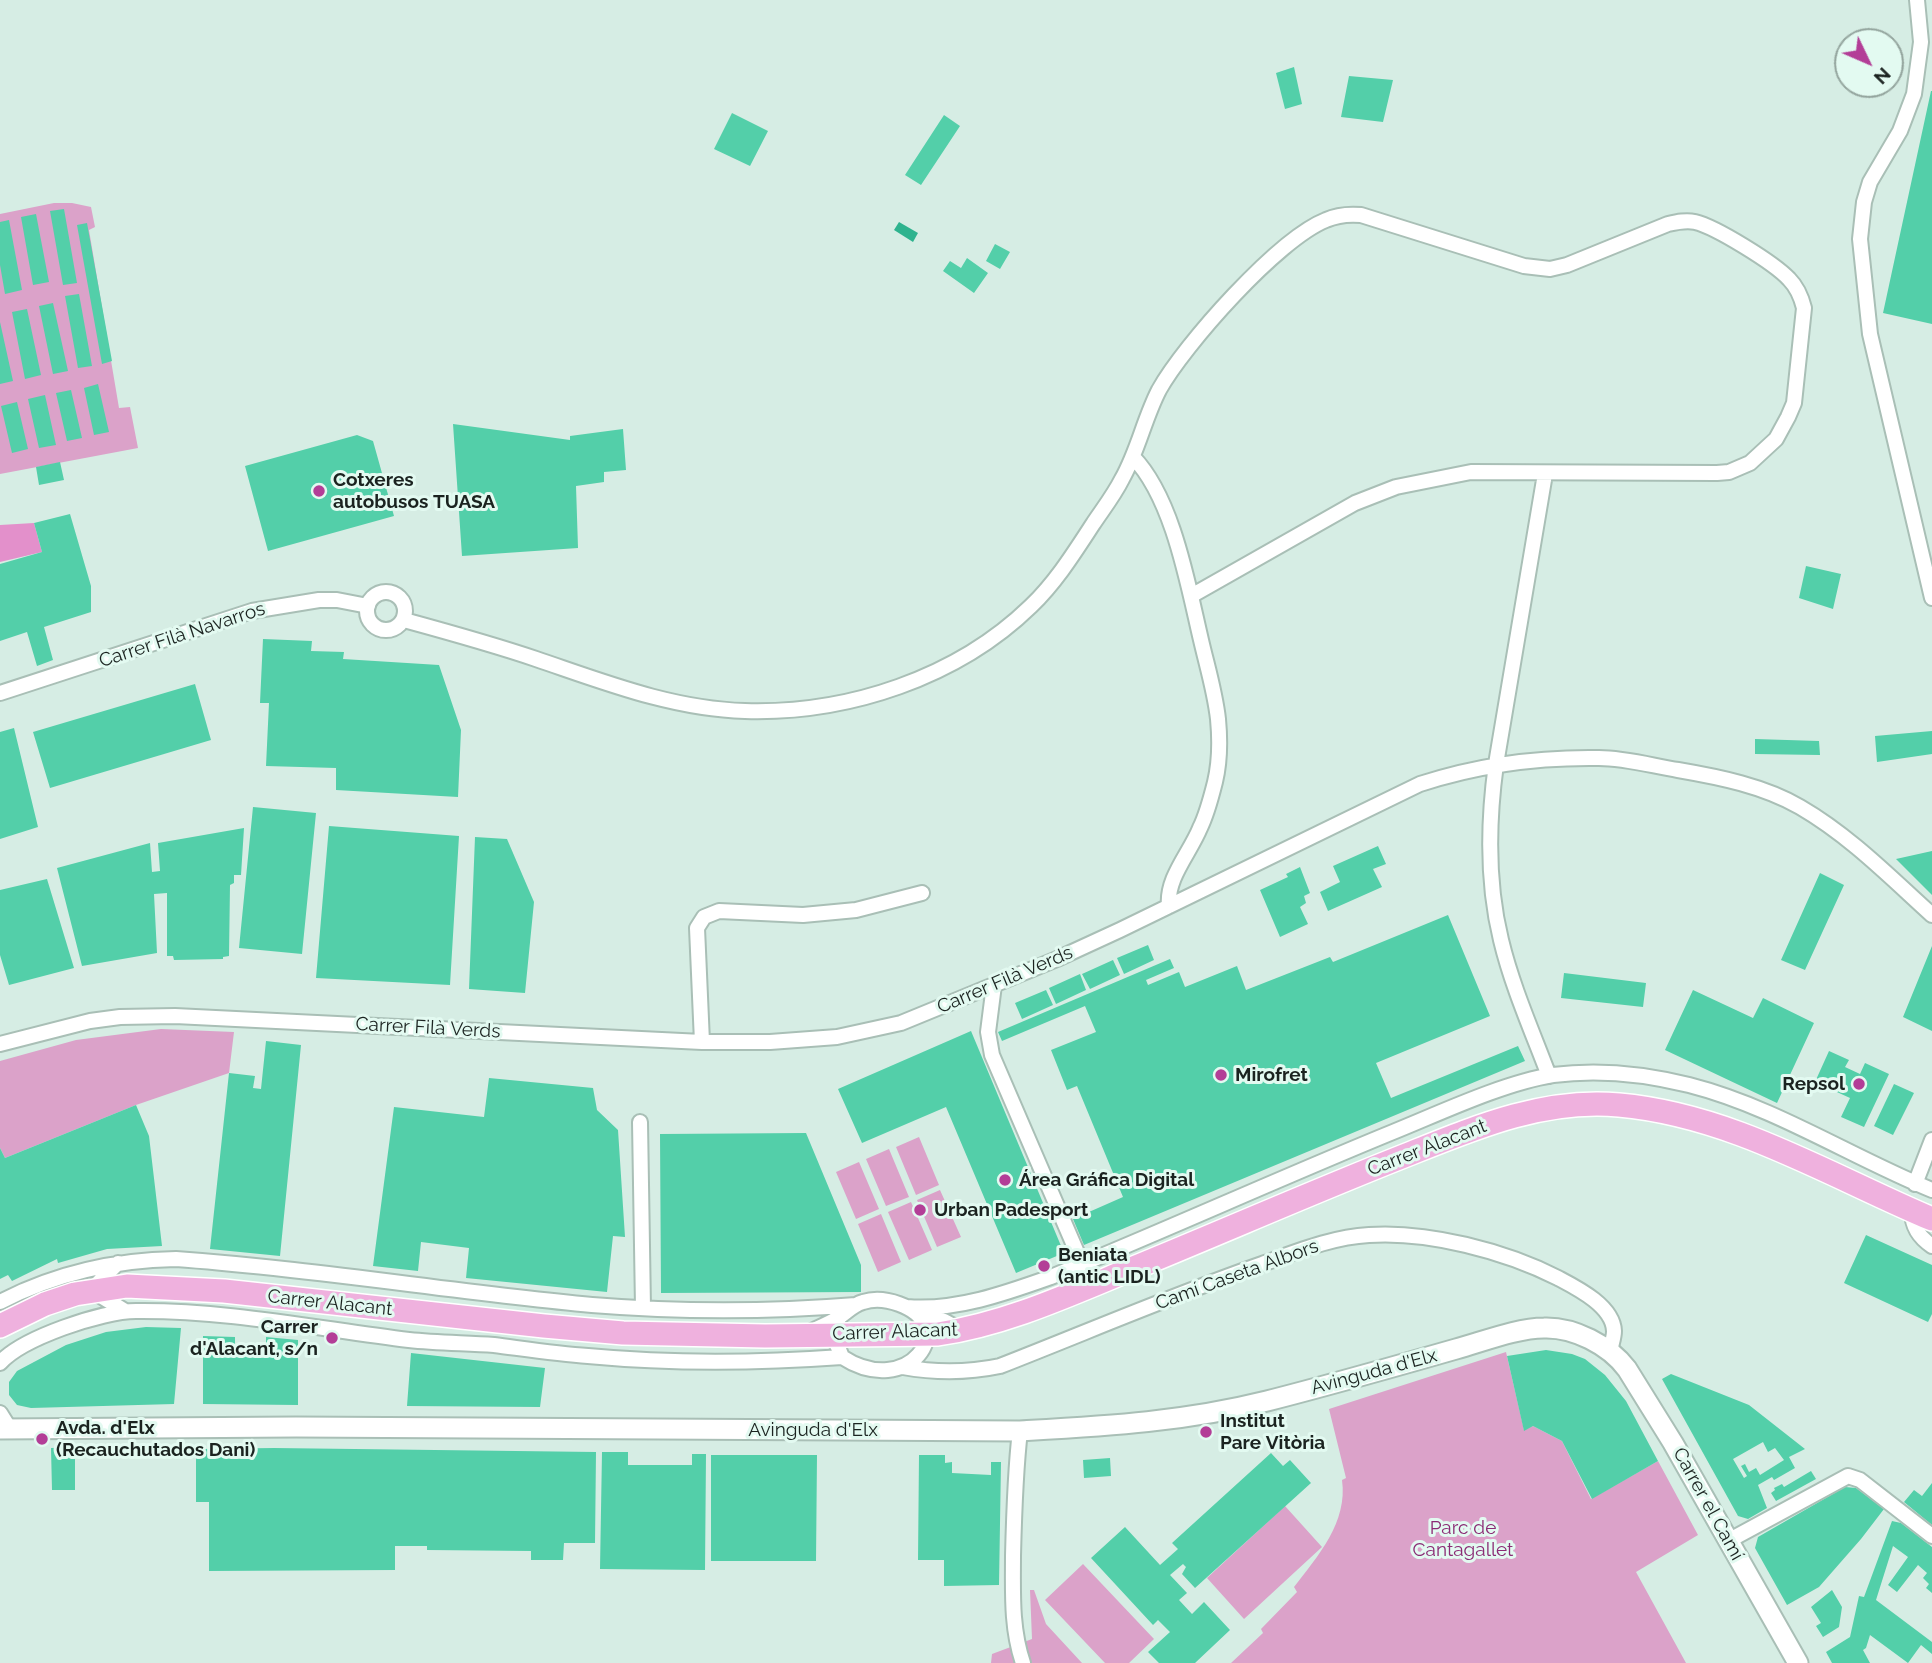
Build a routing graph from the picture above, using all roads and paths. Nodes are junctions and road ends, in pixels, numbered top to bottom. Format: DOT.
graph roads {
  1 [pos="1916,0"];
  2 [pos="1133,457"];
  3 [pos="1545,474"];
  4 [pos="1191,596"];
  5 [pos="1932,598"];
  6 [pos="368,606"];
  7 [pos="404,620"];
  8 [pos="0,692"];
  9 [pos="1496,764"];
  10 [pos="922,893"];
  11 [pos="1169,906"];
  12 [pos="1932,915"];
  13 [pos="994,985"];
  14 [pos="702,1042"];
  15 [pos="0,1044"];
  16 [pos="1549,1076"];
  17 [pos="640,1122"];
  18 [pos="1932,1140"];
  19 [pos="1915,1184"];
  20 [pos="1932,1191"];
  21 [pos="1922,1215"];
  22 [pos="1932,1246"];
  23 [pos="119,1262"];
  24 [pos="1082,1265"];
  25 [pos="91,1290"];
  26 [pos="0,1302"];
  27 [pos="856,1305"];
  28 [pos="643,1308"];
  29 [pos="911,1310"];
  30 [pos="125,1311"];
  31 [pos="0,1326"];
  32 [pos="836,1327"];
  33 [pos="962,1331"];
  34 [pos="801,1335"];
  35 [pos="924,1344"];
  36 [pos="1610,1352"];
  37 [pos="842,1357"];
  38 [pos="0,1363"];
  39 [pos="903,1367"];
  40 [pos="4,1424"];
  41 [pos="1020,1431"];
  42 [pos="1932,1536"];
  43 [pos="1728,1541"];
  44 [pos="1023,1663"];
  45 [pos="1798,1663"];
  1 -- 5 [label="street"];
  2 -- 3 [label="street"];
  2 -- 4 [label="street"];
  2 -- 7 [label="street"];
  3 -- 4 [label="street"];
  3 -- 9 [label="street"];
  4 -- 11 [label="street"];
  6 -- 7 [label="street"];
  6 -- 7 [label="street"];
  6 -- 8 [label="street, Carrer Filà Navarros"];
  9 -- 11 [label="street, Carrer Filà Verds"];
  9 -- 12 [label="street, Carrer Filà Verds"];
  9 -- 16 [label="street"];
  10 -- 14 [label="street"];
  11 -- 13 [label="street, Carrer Filà Verds"];
  13 -- 14 [label="street, Carrer Filà Verds"];
  13 -- 24 [label="street"];
  14 -- 15 [label="street, Carrer Filà Verds"];
  16 -- 19 [label="street, Carrer Alacant"];
  16 -- 24 [label="street, Carrer Alacant"];
  17 -- 28 [label="street"];
  18 -- 19 [label="street"];
  19 -- 20 [label="street, Carrer Alacant"];
  21 -- 22 [label="street"];
  21 -- 33 [label="main road, Carrer Alacant"];
  23 -- 25 [label="street, Carrer Alacant"];
  23 -- 26 [label="street, Carrer Alacant"];
  23 -- 28 [label="street, Carrer Alacant"];
  24 -- 29 [label="street, Carrer Alacant"];
  25 -- 30 [label="street, Carrer Alacant"];
  25 -- 31 [label="main road, Carrer Alacant"];
  25 -- 34 [label="main road, Carrer Alacant"];
  27 -- 28 [label="street, Carrer Alacant"];
  27 -- 29 [label="street, Carrer Alacant"];
  27 -- 32 [label="street"];
  29 -- 33 [label="street"];
  29 -- 35 [label="street"];
  30 -- 37 [label="street, Carrer Alacant"];
  30 -- 38 [label="street, Carrer Alacant"];
  32 -- 34 [label="main road, Carrer Alacant"];
  32 -- 35 [label="main road, Carrer Alacant"];
  32 -- 37 [label="street"];
  33 -- 35 [label="main road, Carrer Alacant"];
  34 -- 37 [label="street"];
  35 -- 39 [label="street"];
  36 -- 39 [label="street, Camí Caseta Albors"];
  36 -- 41 [label="street, Avinguda d'Elx"];
  36 -- 43 [label="street, Carrer el Camí"];
  37 -- 39 [label="street"];
  40 -- 41 [label="street, Avinguda d'Elx"];
  41 -- 44 [label="street"];
  42 -- 43 [label="street"];
  43 -- 45 [label="street, Carrer el Camí"];
}
